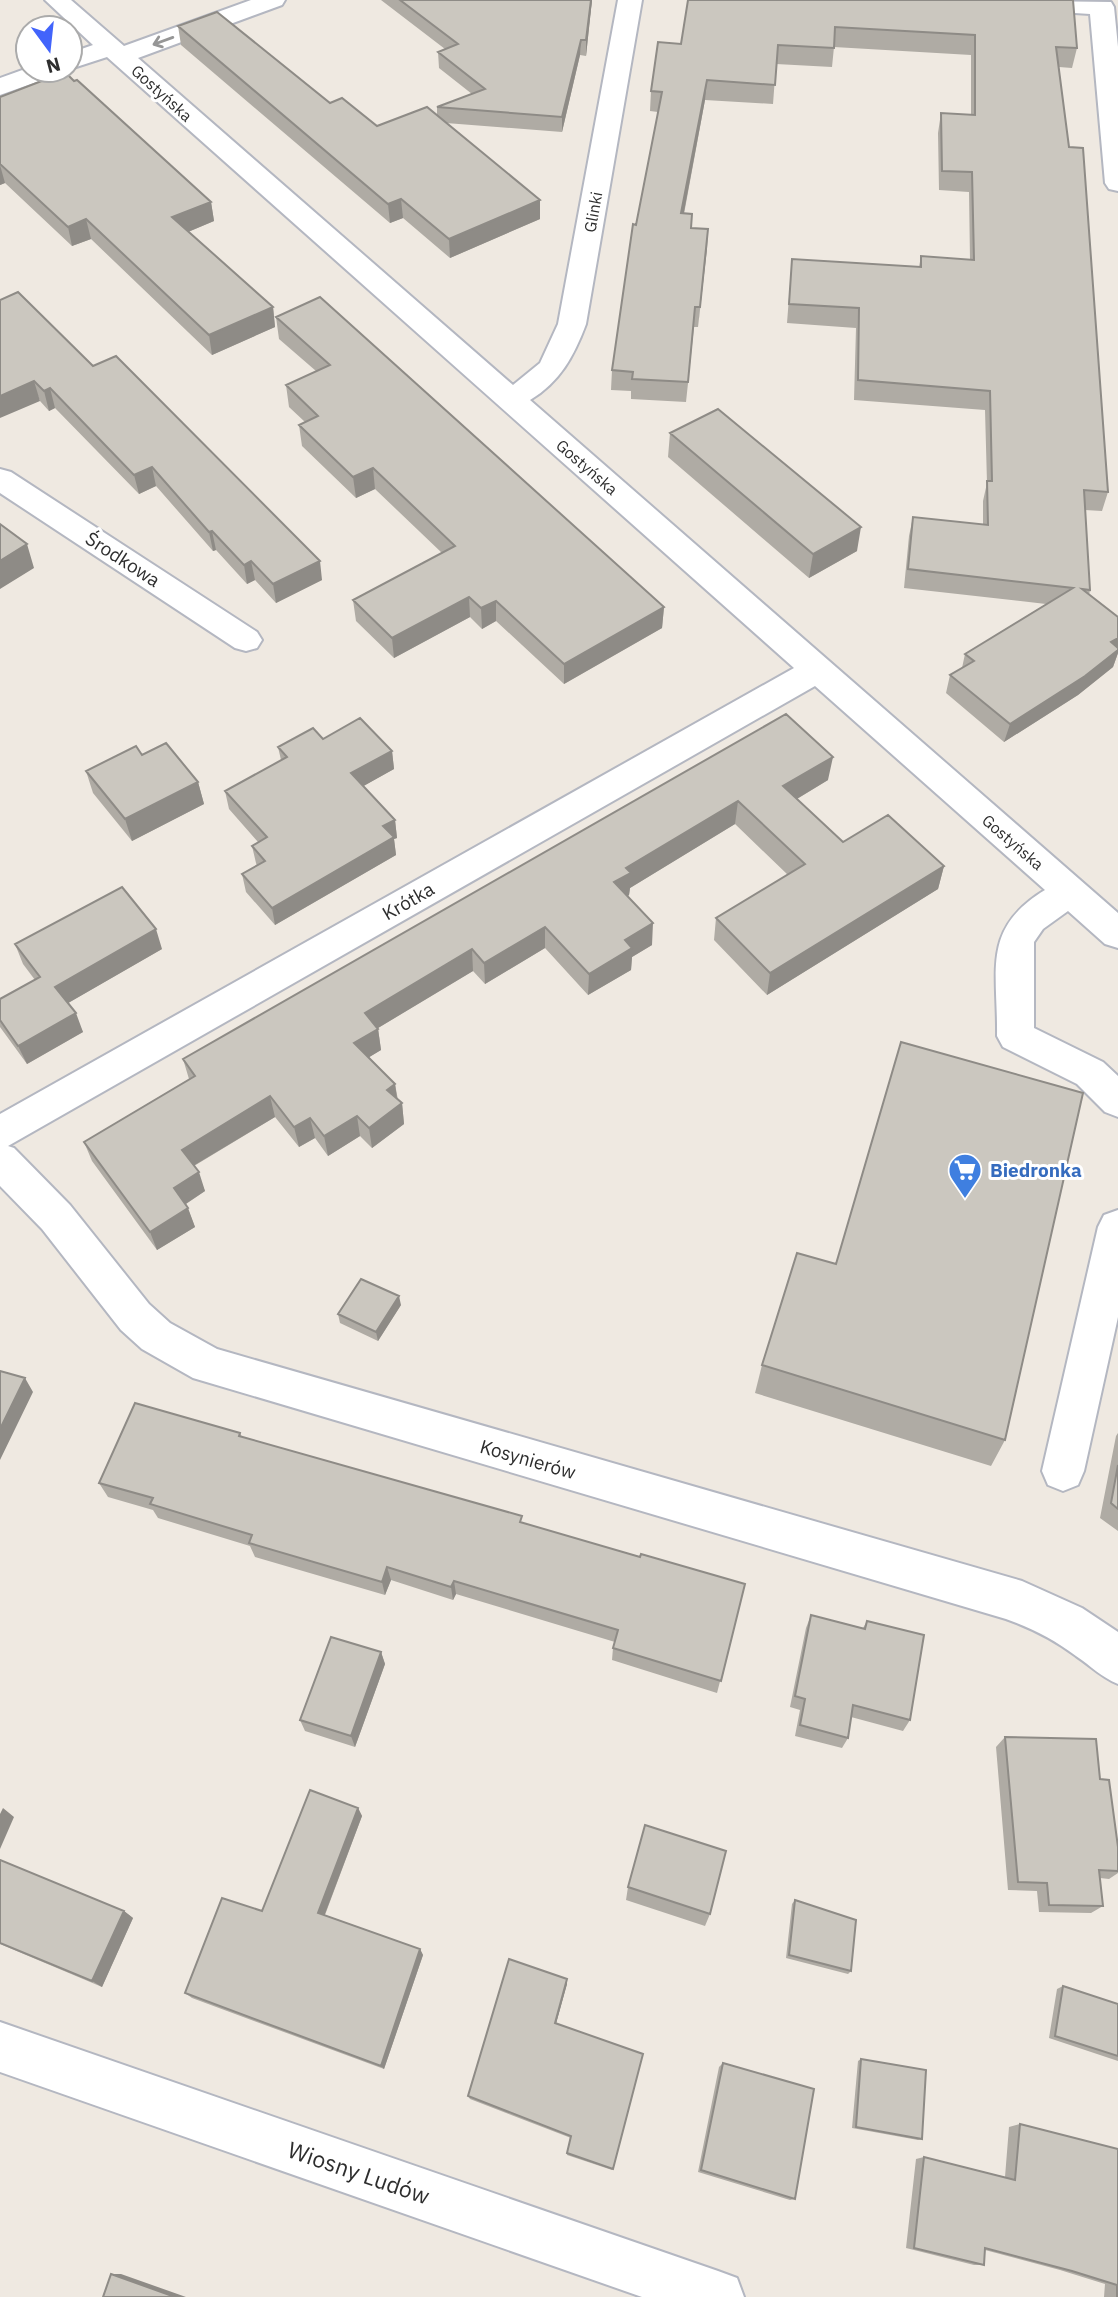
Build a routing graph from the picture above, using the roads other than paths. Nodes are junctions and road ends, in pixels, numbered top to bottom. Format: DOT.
graph roads {
  1 [pos="57,0"];
  2 [pos="273,0"];
  3 [pos="630,0"];
  4 [pos="983,0"];
  5 [pos="1102,3"];
  6 [pos="116,51"];
  7 [pos="84,58"];
  8 [pos="1118,183"];
  9 [pos="509,399"];
  10 [pos="0,478"];
  11 [pos="246,640"];
  12 [pos="816,670"];
  13 [pos="1070,892"];
  14 [pos="1118,934"];
  15 [pos="1118,1101"];
  16 [pos="0,1133"];
  17 [pos="0,1160"];
  18 [pos="1118,1227"];
  19 [pos="1063,1471"];
  20 [pos="1118,1662"];
  21 [pos="0,2047"];
  22 [pos="718,2297"];
  1 -- 6 [label="street, Gostyńska"];
  2 -- 6 [label="street, one-way"];
  3 -- 9 [label="street, Glinki"];
  4 -- 5 [label="street"];
  5 -- 8 [label="street"];
  6 -- 7 [label="street"];
  6 -- 9 [label="street, Gostyńska"];
  9 -- 12 [label="street, Gostyńska"];
  10 -- 11 [label="street, Środkowa"];
  12 -- 13 [label="street, Gostyńska"];
  12 -- 16 [label="street, Krótka"];
  13 -- 14 [label="street, Gostyńska"];
  13 -- 15 [label="street"];
  17 -- 20 [label="street, Kosynierów"];
  18 -- 19 [label="street"];
  21 -- 22 [label="street, Wiosny Ludów"];
}
